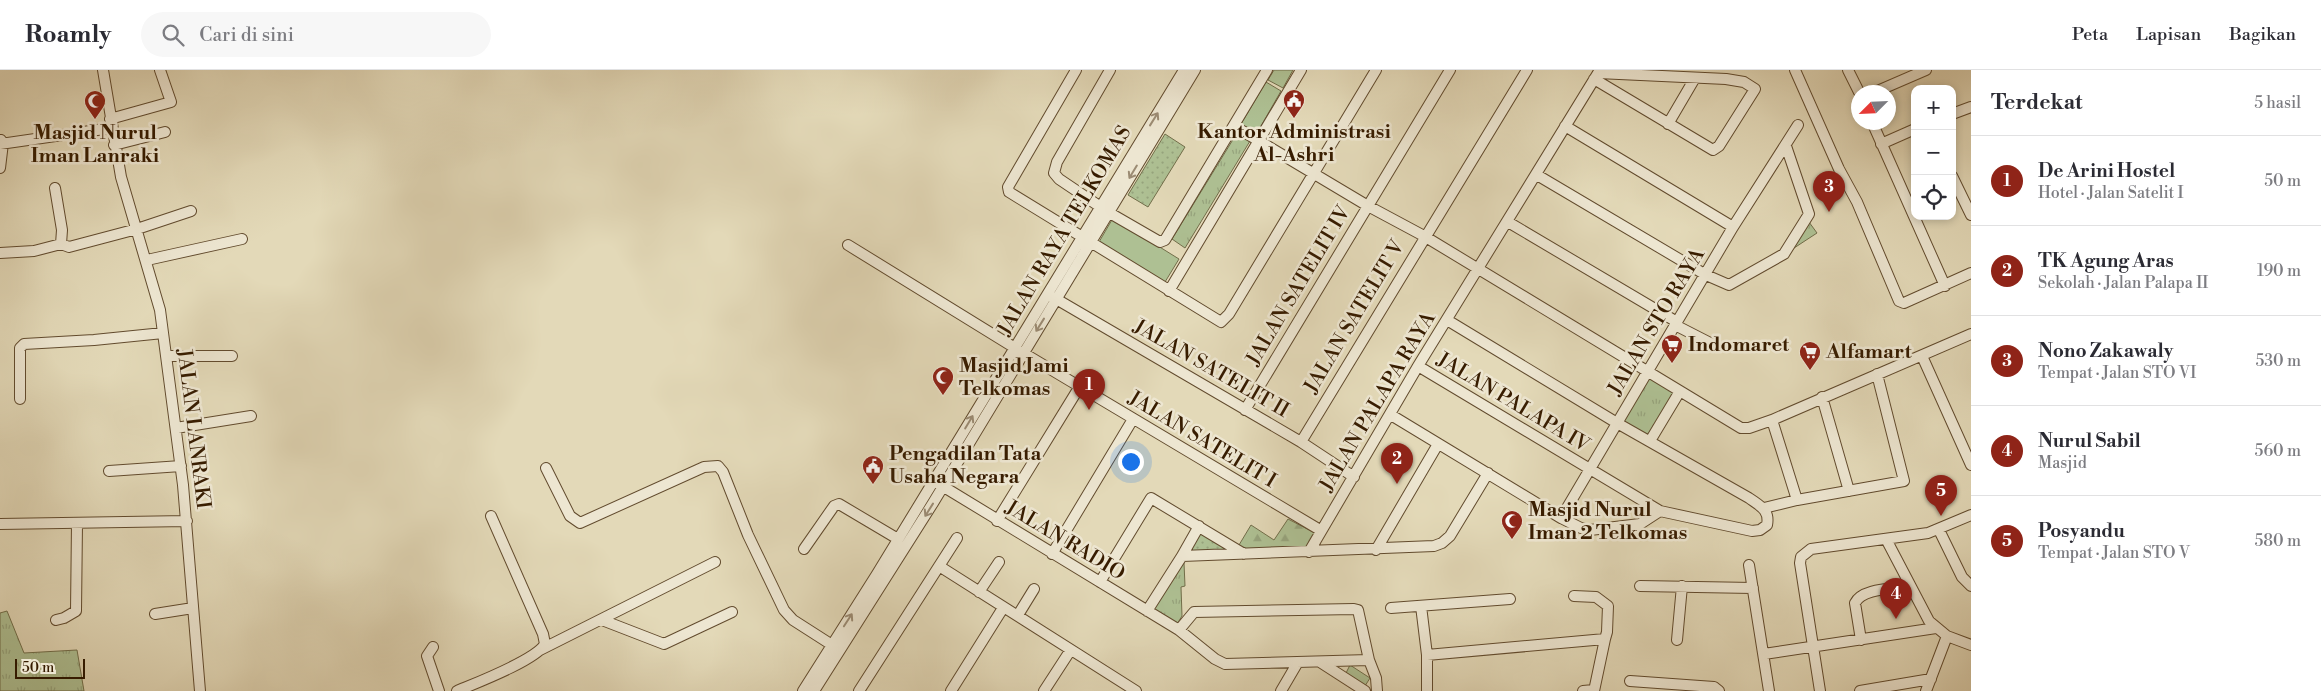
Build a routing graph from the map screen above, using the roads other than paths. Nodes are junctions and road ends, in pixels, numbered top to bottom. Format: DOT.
graph roads {
  1 [pos="103,70"];
  2 [pos="160,70"];
  3 [pos="1076,70"];
  4 [pos="1110,70"];
  5 [pos="1184,70"];
  6 [pos="1194,70"];
  7 [pos="1267,70"];
  8 [pos="1301,70"];
  9 [pos="1376,70"];
  10 [pos="1450,70"];
  11 [pos="1527,70"];
  12 [pos="1795,70"];
  13 [pos="1848,70"];
  14 [pos="1926,70"];
  15 [pos="1695,78"];
  16 [pos="1594,80"];
  17 [pos="1856,85"];
  18 [pos="1892,85"];
  19 [pos="1971,107"];
  20 [pos="1956,113"];
  21 [pos="110,124"];
  22 [pos="1668,124"];
  23 [pos="1798,125"];
  24 [pos="1234,126"];
  25 [pos="1565,126"];
  26 [pos="1875,130"];
  27 [pos="165,132"];
  28 [pos="1911,132"];
  29 [pos="1259,140"];
  30 [pos="1,142"];
  31 [pos="1881,144"];
  32 [pos="114,145"];
  33 [pos="1786,146"];
  34 [pos="0,168"];
  35 [pos="1315,175"];
  36 [pos="1537,175"];
  37 [pos="1956,184"];
  38 [pos="55,188"];
  39 [pos="1368,206"];
  40 [pos="1104,209"];
  41 [pos="191,211"];
  42 [pos="1971,215"];
  43 [pos="1508,222"];
  44 [pos="1733,227"];
  45 [pos="137,229"];
  46 [pos="1424,236"];
  47 [pos="242,239"];
  48 [pos="1085,239"];
  49 [pos="61,244"];
  50 [pos="848,244"];
  51 [pos="0,253"];
  52 [pos="147,260"];
  53 [pos="1478,269"];
  54 [pos="1971,273"];
  55 [pos="1706,275"];
  56 [pos="1945,286"];
  57 [pos="1169,291"];
  58 [pos="1052,296"];
  59 [pos="1447,320"];
  60 [pos="1676,324"];
  61 [pos="164,333"];
  62 [pos="1971,334"];
  63 [pos="1718,347"];
  64 [pos="1019,350"];
  65 [pos="166,356"];
  66 [pos="232,356"];
  67 [pos="1922,356"];
  68 [pos="1418,366"];
  69 [pos="1648,373"];
  70 [pos="1877,374"];
  71 [pos="1080,386"];
  72 [pos="1680,391"];
  73 [pos="1822,397"];
  74 [pos="20,399"];
  75 [pos="1245,410"];
  76 [pos="1392,415"];
  77 [pos="251,416"];
  78 [pos="1133,419"];
  79 [pos="1772,420"];
  80 [pos="1617,423"];
  81 [pos="176,428"];
  82 [pos="1650,440"];
  83 [pos="1301,442"];
  84 [pos="1438,444"];
  85 [pos="1971,465"];
  86 [pos="181,466"];
  87 [pos="546,468"];
  88 [pos="1590,470"];
  89 [pos="109,471"];
  90 [pos="1488,473"];
  91 [pos="1354,477"];
  92 [pos="938,484"];
  93 [pos="1849,491"];
  94 [pos="1797,500"];
  95 [pos="1764,508"];
  96 [pos="1660,511"];
  97 [pos="1971,515"];
  98 [pos="491,516"];
  99 [pos="1562,518"];
  100 [pos="187,521"];
  101 [pos="997,521"];
  102 [pos="77,523"];
  103 [pos="0,524"];
  104 [pos="1199,526"];
  105 [pos="1320,530"];
  106 [pos="1939,530"];
  107 [pos="957,538"];
  108 [pos="898,539"];
  109 [pos="1886,539"];
  110 [pos="804,549"];
  111 [pos="1376,550"];
  112 [pos="1309,552"];
  113 [pos="1052,554"];
  114 [pos="1244,554"];
  115 [pos="1182,556"];
  116 [pos="715,562"];
  117 [pos="999,562"];
  118 [pos="1749,565"];
  119 [pos="939,566"];
  120 [pos="882,577"];
  121 [pos="1100,582"];
  122 [pos="1640,586"];
  123 [pos="1682,586"];
  124 [pos="1909,586"];
  125 [pos="1971,586"];
  126 [pos="1753,588"];
  127 [pos="1034,589"];
  128 [pos="979,592"];
  129 [pos="1574,596"];
  130 [pos="1510,599"];
  131 [pos="1421,606"];
  132 [pos="193,608"];
  133 [pos="1003,608"];
  134 [pos="1391,608"];
  135 [pos="1147,611"];
  136 [pos="732,612"];
  137 [pos="155,614"];
  138 [pos="1018,615"];
  139 [pos="56,620"];
  140 [pos="602,620"];
  141 [pos="1932,624"];
  142 [pos="1178,630"];
  143 [pos="1947,636"];
  144 [pos="1605,639"];
  145 [pos="1677,640"];
  146 [pos="1861,640"];
  147 [pos="832,645"];
  148 [pos="1971,645"];
  149 [pos="433,647"];
  150 [pos="1812,647"];
  151 [pos="539,651"];
  152 [pos="1070,651"];
  153 [pos="1764,654"];
  154 [pos="1427,655"];
  155 [pos="1369,660"];
  156 [pos="1298,662"];
  157 [pos="1320,662"];
  158 [pos="819,675"];
  159 [pos="1930,678"];
  160 [pos="1630,682"];
  161 [pos="1671,687"];
  162 [pos="1594,690"];
  163 [pos="200,691"];
  164 [pos="439,691"];
  165 [pos="457,691"];
  166 [pos="803,691"];
  167 [pos="814,691"];
  168 [pos="859,691"];
  169 [pos="951,691"];
  170 [pos="1044,691"];
  171 [pos="1136,691"];
  172 [pos="1281,691"];
  173 [pos="1365,691"];
  174 [pos="1377,691"];
  175 [pos="1427,691"];
  176 [pos="1583,691"];
  177 [pos="1719,691"];
  178 [pos="1769,691"];
  179 [pos="1820,691"];
  180 [pos="1860,691"];
  181 [pos="1926,691"];
  1 -- 21 [label="street, JALAN LANRAKI"];
  2 -- 21 [label="street"];
  3 -- 48 [label="street"];
  4 -- 40 [label="street"];
  40 -- 5 [label="street, JALAN RAYA TELKOMAS, one-way"];
  6 -- 40 [label="street, JALAN RAYA TELKOMAS, one-way"];
  7 -- 24 [label="street"];
  8 -- 29 [label="street"];
  9 -- 35 [label="street"];
  10 -- 39 [label="street, JALAN SATELIT IV"];
  11 -- 46 [label="street, JALAN SATELIT V"];
  12 -- 56 [label="street"];
  13 -- 17 [label="street"];
  14 -- 18 [label="street"];
  15 -- 16 [label="street"];
  15 -- 22 [label="street"];
  15 -- 22 [label="street"];
  16 -- 22 [label="street"];
  16 -- 25 [label="street, JALAN PALAPA RAYA"];
  19 -- 20 [label="street"];
  21 -- 30 [label="street"];
  21 -- 32 [label="street, JALAN LANRAKI"];
  23 -- 33 [label="street, JALAN STO RAYA"];
  24 -- 29 [label="street"];
  24 -- 40 [label="street"];
  25 -- 36 [label="street, JALAN PALAPA RAYA"];
  25 -- 44 [label="street"];
  26 -- 31 [label="street"];
  27 -- 32 [label="street"];
  28 -- 31 [label="street"];
  29 -- 35 [label="street"];
  29 -- 57 [label="street"];
  30 -- 34 [label="street"];
  31 -- 56 [label="street"];
  32 -- 45 [label="street, JALAN LANRAKI"];
  33 -- 44 [label="street, JALAN STO RAYA"];
  33 -- 55 [label="street"];
  35 -- 39 [label="street"];
  35 -- 57 [label="street"];
  36 -- 43 [label="street, JALAN PALAPA RAYA"];
  36 -- 55 [label="street"];
  37 -- 42 [label="street"];
  38 -- 49 [label="street"];
  39 -- 46 [label="street"];
  39 -- 75 [label="street, JALAN SATELIT IV"];
  40 -- 48 [label="street, JALAN RAYA TELKOMAS"];
  41 -- 45 [label="street"];
  43 -- 53 [label="street, JALAN PALAPA RAYA"];
  43 -- 60 [label="street"];
  44 -- 55 [label="street, JALAN STO RAYA"];
  45 -- 49 [label="street"];
  45 -- 52 [label="street, JALAN LANRAKI"];
  46 -- 53 [label="street"];
  46 -- 83 [label="street, JALAN SATELIT V"];
  47 -- 52 [label="street"];
  48 -- 57 [label="street"];
  48 -- 58 [label="street, JALAN RAYA TELKOMAS"];
  49 -- 51 [label="street"];
  50 -- 64 [label="street, JALAN SATELIT I"];
  52 -- 61 [label="street, JALAN LANRAKI"];
  53 -- 59 [label="street, JALAN PALAPA RAYA"];
  53 -- 69 [label="street"];
  54 -- 56 [label="street"];
  55 -- 60 [label="street, JALAN STO RAYA"];
  58 -- 64 [label="street, JALAN RAYA TELKOMAS"];
  58 -- 75 [label="street, JALAN SATELIT II"];
  59 -- 68 [label="street, JALAN PALAPA RAYA"];
  59 -- 80 [label="street"];
  60 -- 63 [label="street"];
  60 -- 69 [label="street, JALAN STO RAYA"];
  61 -- 65 [label="street, JALAN LANRAKI"];
  61 -- 74 [label="street"];
  62 -- 67 [label="street"];
  64 -- 71 [label="street, JALAN SATELIT I"];
  64 -- 92 [label="street, JALAN RAYA TELKOMAS"];
  65 -- 66 [label="street"];
  65 -- 81 [label="street, JALAN LANRAKI"];
  67 -- 70 [label="street"];
  67 -- 85 [label="street"];
  68 -- 76 [label="street, JALAN PALAPA RAYA"];
  68 -- 88 [label="street, JALAN PALAPA IV"];
  69 -- 72 [label="street"];
  69 -- 80 [label="street, JALAN STO RAYA"];
  70 -- 73 [label="street"];
  70 -- 93 [label="street"];
  71 -- 78 [label="street, JALAN SATELIT I"];
  71 -- 101 [label="street"];
  72 -- 79 [label="street"];
  72 -- 82 [label="street"];
  73 -- 79 [label="street"];
  73 -- 93 [label="street"];
  75 -- 83 [label="street, JALAN SATELIT II"];
  76 -- 84 [label="street"];
  76 -- 91 [label="street, JALAN PALAPA RAYA"];
  77 -- 81 [label="street"];
  78 -- 105 [label="street, JALAN SATELIT I"];
  78 -- 113 [label="street"];
  79 -- 94 [label="street"];
  80 -- 82 [label="street"];
  80 -- 88 [label="street, JALAN STO RAYA"];
  81 -- 86 [label="street, JALAN LANRAKI"];
  82 -- 95 [label="street"];
  83 -- 91 [label="street, JALAN SATELIT II"];
  84 -- 90 [label="street"];
  84 -- 111 [label="street"];
  86 -- 89 [label="street"];
  86 -- 100 [label="street, JALAN LANRAKI"];
  87 -- 147 [label="street"];
  88 -- 96 [label="street, JALAN PALAPA IV"];
  88 -- 99 [label="street, JALAN STO RAYA"];
  90 -- 99 [label="street"];
  90 -- 111 [label="street"];
  91 -- 105 [label="street, JALAN PALAPA RAYA"];
  92 -- 101 [label="street, JALAN RADIO"];
  92 -- 108 [label="street, JALAN RAYA TELKOMAS"];
  92 -- 120 [label="street, JALAN RAYA TELKOMAS, one-way"];
  93 -- 94 [label="street"];
  94 -- 95 [label="street"];
  95 -- 96 [label="street, JALAN PALAPA IV"];
  96 -- 99 [label="street"];
  97 -- 106 [label="street"];
  98 -- 151 [label="street"];
  100 -- 102 [label="street"];
  100 -- 132 [label="street, JALAN LANRAKI"];
  101 -- 113 [label="street, JALAN RADIO"];
  102 -- 103 [label="street"];
  102 -- 139 [label="street"];
  104 -- 114 [label="street"];
  104 -- 115 [label="street"];
  104 -- 121 [label="street"];
  105 -- 112 [label="street, JALAN PALAPA RAYA"];
  106 -- 109 [label="street"];
  106 -- 125 [label="street"];
  107 -- 119 [label="street"];
  108 -- 110 [label="street"];
  108 -- 120 [label="street, JALAN RAYA TELKOMAS"];
  109 -- 124 [label="street"];
  109 -- 150 [label="street"];
  111 -- 112 [label="street"];
  112 -- 114 [label="street"];
  113 -- 121 [label="street, JALAN RADIO"];
  114 -- 115 [label="street"];
  115 -- 135 [label="street"];
  116 -- 140 [label="street"];
  117 -- 128 [label="street"];
  118 -- 126 [label="street"];
  119 -- 128 [label="street"];
  119 -- 168 [label="street"];
  147 -- 120 [label="street, JALAN RAYA TELKOMAS, one-way"];
  120 -- 158 [label="street, JALAN RAYA TELKOMAS"];
  121 -- 135 [label="street, JALAN RADIO"];
  122 -- 123 [label="street"];
  123 -- 126 [label="street"];
  123 -- 145 [label="street"];
  124 -- 141 [label="street"];
  124 -- 146 [label="street"];
  126 -- 153 [label="street"];
  127 -- 138 [label="street"];
  128 -- 133 [label="street"];
  129 -- 144 [label="street"];
  130 -- 131 [label="street"];
  131 -- 134 [label="street"];
  131 -- 154 [label="street"];
  132 -- 137 [label="street"];
  132 -- 163 [label="street, JALAN LANRAKI"];
  133 -- 138 [label="street"];
  133 -- 169 [label="street"];
  135 -- 142 [label="street, JALAN RADIO"];
  136 -- 140 [label="street"];
  138 -- 152 [label="street"];
  140 -- 151 [label="street"];
  141 -- 143 [label="street"];
  141 -- 146 [label="street"];
  142 -- 155 [label="street"];
  142 -- 156 [label="street, JALAN RADIO"];
  143 -- 148 [label="street"];
  143 -- 159 [label="street"];
  144 -- 154 [label="street"];
  144 -- 162 [label="street"];
  146 -- 150 [label="street"];
  147 -- 158 [label="street, JALAN RAYA TELKOMAS"];
  149 -- 164 [label="street"];
  150 -- 153 [label="street"];
  150 -- 179 [label="street"];
  151 -- 165 [label="street"];
  152 -- 170 [label="street"];
  152 -- 171 [label="street"];
  153 -- 178 [label="street"];
  154 -- 175 [label="street"];
  155 -- 157 [label="street, JALAN RADIO"];
  155 -- 174 [label="street"];
  156 -- 157 [label="street, JALAN RADIO"];
  156 -- 172 [label="street"];
  157 -- 173 [label="street"];
  158 -- 166 [label="street, JALAN RAYA TELKOMAS"];
  158 -- 167 [label="street, JALAN RAYA TELKOMAS"];
  159 -- 180 [label="street"];
  159 -- 181 [label="street"];
  160 -- 161 [label="street"];
  161 -- 177 [label="street"];
  162 -- 176 [label="street"];
}
